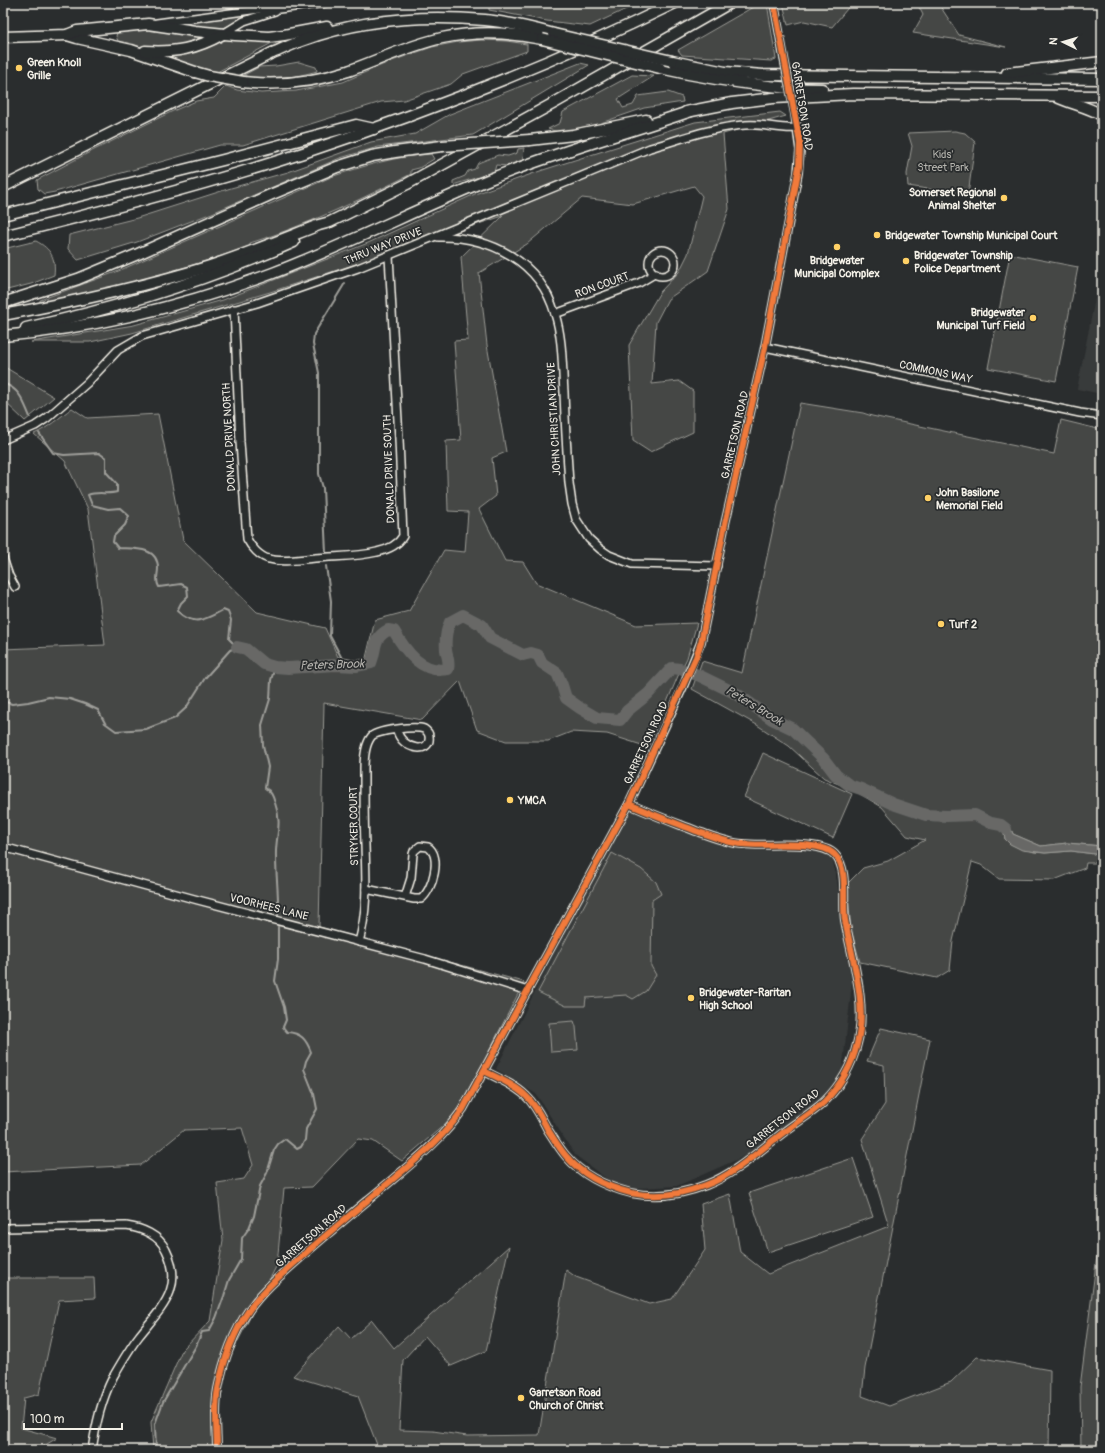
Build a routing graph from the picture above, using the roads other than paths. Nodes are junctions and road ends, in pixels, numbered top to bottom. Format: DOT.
graph roads {
  1 [pos="325,3"];
  2 [pos="675,3"];
  3 [pos="730,3"];
  4 [pos="774,4"];
  5 [pos="279,9"];
  6 [pos="148,24"];
  7 [pos="113,28"];
  8 [pos="345,28"];
  9 [pos="223,34"];
  10 [pos="67,35"];
  11 [pos="3,37"];
  12 [pos="114,46"];
  13 [pos="131,50"];
  14 [pos="1102,62"];
  15 [pos="966,78"];
  16 [pos="1102,79"];
  17 [pos="853,94"];
  18 [pos="1056,96"];
  19 [pos="1102,96"];
  20 [pos="691,111"];
  21 [pos="1102,115"];
  22 [pos="797,128"];
  23 [pos="374,129"];
  24 [pos="3,187"];
  25 [pos="3,215"];
  26 [pos="330,222"];
  27 [pos="3,236"];
  28 [pos="434,237"];
  29 [pos="389,256"];
  30 [pos="656,273"];
  31 [pos="3,303"];
  32 [pos="234,309"];
  33 [pos="555,314"];
  34 [pos="3,316"];
  35 [pos="3,335"];
  36 [pos="765,347"];
  37 [pos="1102,416"];
  38 [pos="3,440"];
  39 [pos="264,557"];
  40 [pos="3,558"];
  41 [pos="717,566"];
  42 [pos="15,587"];
  43 [pos="397,730"];
  44 [pos="629,804"];
  45 [pos="3,847"];
  46 [pos="366,890"];
  47 [pos="405,897"];
  48 [pos="359,942"];
  49 [pos="528,991"];
  50 [pos="484,1071"];
  51 [pos="3,1228"];
  52 [pos="92,1450"];
  53 [pos="217,1450"];
  1 -- 5 [label="street"];
  2 -- 23 [label="highway"];
  3 -- 26 [label="highway"];
  4 -- 22 [label="street, GARRETSON ROAD, bridge"];
  5 -- 6 [label="street"];
  5 -- 9 [label="street"];
  6 -- 7 [label="highway"];
  6 -- 9 [label="highway"];
  7 -- 10 [label="highway"];
  7 -- 12 [label="highway"];
  8 -- 9 [label="highway"];
  8 -- 15 [label="highway, bridge"];
  8 -- 24 [label="highway"];
  9 -- 13 [label="highway"];
  10 -- 11 [label="highway"];
  10 -- 12 [label="highway"];
  12 -- 13 [label="highway"];
  13 -- 17 [label="highway, bridge"];
  14 -- 15 [label="highway"];
  15 -- 16 [label="highway"];
  17 -- 18 [label="highway"];
  17 -- 20 [label="highway"];
  18 -- 19 [label="highway"];
  18 -- 21 [label="highway"];
  20 -- 31 [label="highway, bridge"];
  20 -- 35 [label="highway"];
  22 -- 28 [label="street, THRU WAY DRIVE"];
  22 -- 36 [label="street, GARRETSON ROAD"];
  23 -- 25 [label="highway"];
  23 -- 27 [label="highway"];
  26 -- 34 [label="highway"];
  26 -- 35 [label="highway"];
  28 -- 29 [label="street, THRU WAY DRIVE"];
  28 -- 33 [label="street, JOHN CHRISTIAN DRIVE"];
  29 -- 32 [label="street, THRU WAY DRIVE"];
  29 -- 39 [label="street, DONALD DRIVE SOUTH"];
  30 -- 33 [label="street, RON COURT"];
  32 -- 38 [label="street, THRU WAY DRIVE"];
  32 -- 39 [label="street, DONALD DRIVE NORTH"];
  33 -- 41 [label="street, JOHN CHRISTIAN DRIVE"];
  36 -- 37 [label="street, COMMONS WAY"];
  36 -- 41 [label="street, GARRETSON ROAD"];
  40 -- 42 [label="street"];
  41 -- 44 [label="street, GARRETSON ROAD"];
  43 -- 46 [label="street, STRYKER COURT"];
  44 -- 49 [label="street, GARRETSON ROAD"];
  44 -- 50 [label="street, GARRETSON ROAD"];
  45 -- 48 [label="street, VOORHEES LANE"];
  46 -- 47 [label="street"];
  46 -- 48 [label="street, STRYKER COURT"];
  47 -- 47 [label="street"];
  48 -- 49 [label="street, VOORHEES LANE"];
  49 -- 50 [label="street, GARRETSON ROAD"];
  50 -- 53 [label="street, GARRETSON ROAD"];
  51 -- 52 [label="street"];
}
